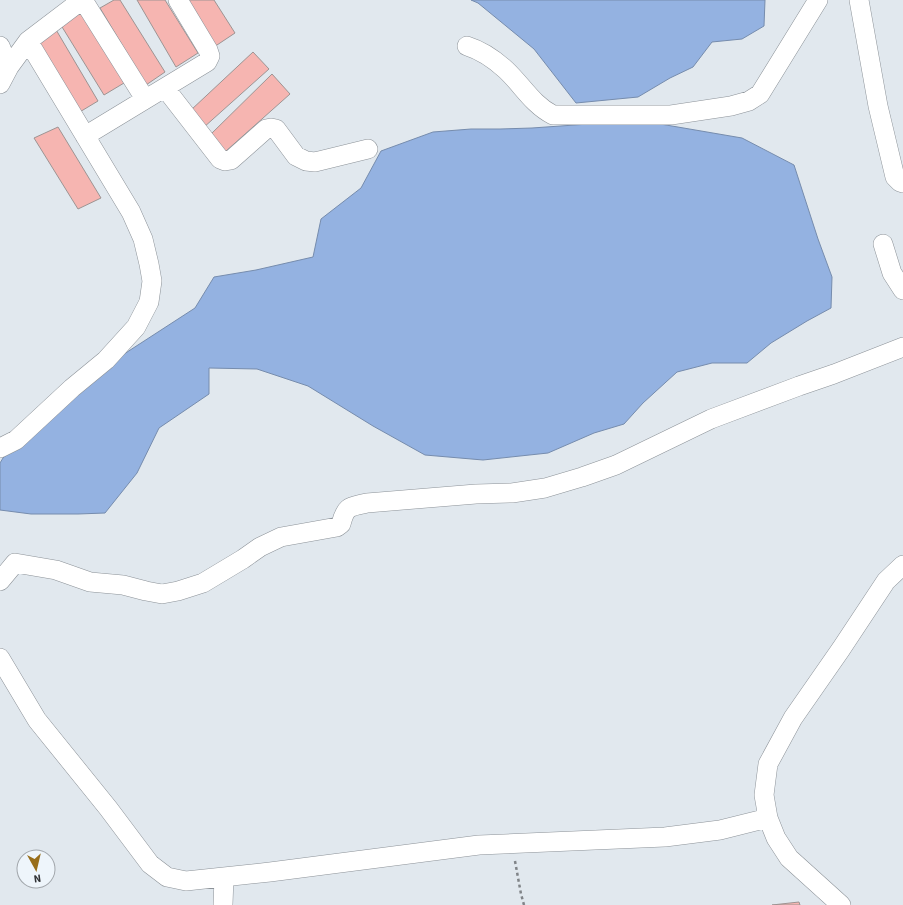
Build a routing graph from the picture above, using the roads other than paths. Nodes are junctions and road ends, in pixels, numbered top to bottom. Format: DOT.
graph roads {
  1 [pos="82,0"];
  2 [pos="178,0"];
  3 [pos="818,0"];
  4 [pos="859,0"];
  5 [pos="28,41"];
  6 [pos="0,46"];
  7 [pos="467,46"];
  8 [pos="9,67"];
  9 [pos="0,84"];
  10 [pos="165,88"];
  11 [pos="145,99"];
  12 [pos="85,136"];
  13 [pos="368,149"];
  14 [pos="903,183"];
  15 [pos="883,244"];
  16 [pos="903,290"];
  17 [pos="903,347"];
  18 [pos="0,448"];
  19 [pos="7,561"];
  20 [pos="903,565"];
  21 [pos="0,581"];
  22 [pos="0,658"];
  23 [pos="768,818"];
  24 [pos="224,877"];
  25 [pos="223,905"];
  26 [pos="840,905"];
  1 -- 5 [label="street"];
  1 -- 11 [label="street"];
  2 -- 10 [label="street"];
  3 -- 7 [label="street"];
  4 -- 14 [label="street"];
  5 -- 8 [label="street"];
  5 -- 12 [label="street"];
  6 -- 8 [label="street"];
  8 -- 9 [label="street"];
  10 -- 11 [label="street"];
  10 -- 13 [label="street"];
  11 -- 12 [label="street"];
  12 -- 18 [label="street"];
  15 -- 16 [label="street"];
  17 -- 19 [label="street"];
  19 -- 21 [label="street"];
  20 -- 23 [label="street"];
  22 -- 24 [label="street"];
  23 -- 24 [label="street"];
  23 -- 26 [label="street"];
  24 -- 25 [label="street"];
}
